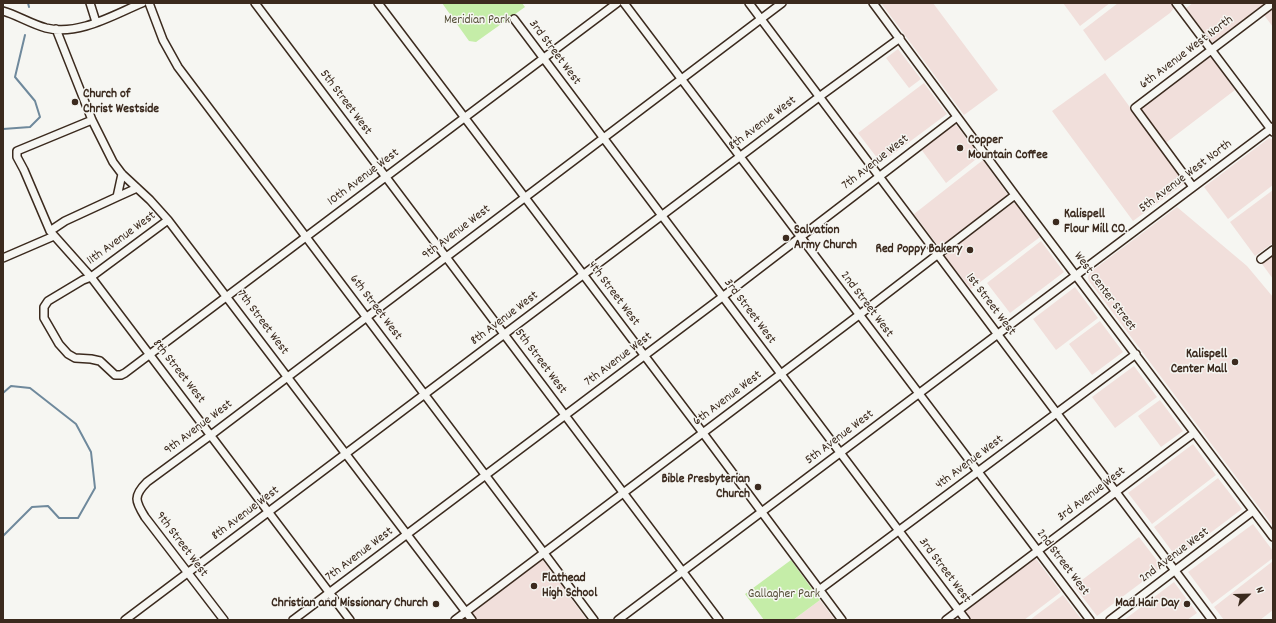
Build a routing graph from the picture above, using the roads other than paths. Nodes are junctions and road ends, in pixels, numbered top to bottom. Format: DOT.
graph roads {
  1 [pos="90,3"];
  2 [pos="142,3"];
  3 [pos="149,3"];
  4 [pos="255,3"];
  5 [pos="378,3"];
  6 [pos="617,3"];
  7 [pos="624,3"];
  8 [pos="749,3"];
  9 [pos="782,3"];
  10 [pos="873,3"];
  11 [pos="1176,3"];
  12 [pos="1273,3"];
  13 [pos="3,10"];
  14 [pos="760,18"];
  15 [pos="514,19"];
  16 [pos="96,22"];
  17 [pos="56,29"];
  18 [pos="900,38"];
  19 [pos="1211,50"];
  20 [pos="544,59"];
  21 [pos="681,79"];
  22 [pos="819,97"];
  23 [pos="957,117"];
  24 [pos="464,118"];
  25 [pos="92,120"];
  26 [pos="1272,129"];
  27 [pos="603,138"];
  28 [pos="740,157"];
  29 [pos="122,174"];
  30 [pos="878,176"];
  31 [pos="386,177"];
  32 [pos="1193,187"];
  33 [pos="137,188"];
  34 [pos="1015,195"];
  35 [pos="117,197"];
  36 [pos="525,197"];
  37 [pos="662,216"];
  38 [pos="168,220"];
  39 [pos="52,233"];
  40 [pos="800,236"];
  41 [pos="306,237"];
  42 [pos="1273,250"];
  43 [pos="938,254"];
  44 [pos="446,256"];
  45 [pos="3,258"];
  46 [pos="1261,259"];
  47 [pos="583,275"];
  48 [pos="1076,275"];
  49 [pos="91,277"];
  50 [pos="227,296"];
  51 [pos="722,297"];
  52 [pos="859,315"];
  53 [pos="367,317"];
  54 [pos="504,334"];
  55 [pos="997,335"];
  56 [pos="1136,354"];
  57 [pos="149,355"];
  58 [pos="644,356"];
  59 [pos="125,373"];
  60 [pos="780,374"];
  61 [pos="287,376"];
  62 [pos="919,393"];
  63 [pos="425,395"];
  64 [pos="1056,413"];
  65 [pos="565,415"];
  66 [pos="702,433"];
  67 [pos="1194,433"];
  68 [pos="211,435"];
  69 [pos="840,453"];
  70 [pos="346,454"];
  71 [pos="978,472"];
  72 [pos="485,475"];
  73 [pos="148,482"];
  74 [pos="623,492"];
  75 [pos="1117,492"];
  76 [pos="761,511"];
  77 [pos="1253,511"];
  78 [pos="269,512"];
  79 [pos="898,531"];
  80 [pos="406,535"];
  81 [pos="1273,537"];
  82 [pos="1038,551"];
  83 [pos="544,553"];
  84 [pos="682,571"];
  85 [pos="1176,571"];
  86 [pos="187,574"];
  87 [pos="819,590"];
  88 [pos="330,593"];
  89 [pos="959,611"];
  90 [pos="466,612"];
  91 [pos="125,620"];
  92 [pos="224,620"];
  93 [pos="293,620"];
  94 [pos="350,620"];
  95 [pos="455,620"];
  96 [pos="472,620"];
  97 [pos="594,620"];
  98 [pos="618,620"];
  99 [pos="719,620"];
  100 [pos="842,620"];
  101 [pos="946,620"];
  102 [pos="966,620"];
  103 [pos="1090,620"];
  104 [pos="1110,620"];
  105 [pos="1212,620"];
  1 -- 16 [label="street"];
  2 -- 16 [label="street"];
  3 -- 41 [label="street, 6th Street West"];
  4 -- 31 [label="street, 5th Street West"];
  5 -- 24 [label="street, 4th Street West"];
  6 -- 20 [label="street, 10th Avenue West"];
  7 -- 21 [label="street, 2nd Street West"];
  8 -- 14 [label="street, 1st Street West"];
  9 -- 14 [label="street, 9th Avenue West"];
  10 -- 18 [label="street, West Center Street"];
  11 -- 19 [label="street"];
  12 -- 19 [label="street, 6th Avenue West North"];
  13 -- 17 [label="street"];
  14 -- 21 [label="street, 9th Avenue West"];
  14 -- 22 [label="street, 1st Street West"];
  15 -- 20 [label="street, 3rd Street West"];
  16 -- 17 [label="street"];
  17 -- 25 [label="street, 7th Street West"];
  18 -- 22 [label="street, 8th Avenue West"];
  18 -- 23 [label="street, West Center Street"];
  19 -- 26 [label="street"];
  19 -- 32 [label="street, 6th Avenue West North"];
  20 -- 24 [label="street, 10th Avenue West"];
  20 -- 27 [label="street, 3rd Street West"];
  21 -- 27 [label="street, 9th Avenue West"];
  21 -- 28 [label="street, 2nd Street West"];
  22 -- 28 [label="street, 8th Avenue West"];
  22 -- 30 [label="street, 1st Street West"];
  23 -- 30 [label="street, 7th Avenue West"];
  23 -- 34 [label="street, West Center Street"];
  24 -- 31 [label="street, 10th Avenue West"];
  24 -- 36 [label="street, 4th Street West"];
  25 -- 29 [label="street, 7th Street West"];
  25 -- 39 [label="street, 8th Street West"];
  26 -- 32 [label="street, 5th Avenue West North"];
  27 -- 36 [label="street, 9th Avenue West"];
  27 -- 37 [label="street, 3rd Street West"];
  28 -- 37 [label="street, 8th Avenue West"];
  28 -- 40 [label="street, 2nd Street West"];
  29 -- 33 [label="street, 7th Street West"];
  29 -- 35 [label="street"];
  30 -- 40 [label="street, 7th Avenue West"];
  30 -- 43 [label="street, 1st Street West"];
  31 -- 41 [label="street, 10th Avenue West"];
  31 -- 44 [label="street, 5th Street West"];
  32 -- 48 [label="street, 5th Avenue West North"];
  33 -- 35 [label="street"];
  33 -- 38 [label="street, 7th Street West"];
  34 -- 43 [label="street, 6th Avenue West"];
  34 -- 48 [label="street, West Center Street"];
  35 -- 39 [label="street"];
  36 -- 44 [label="street, 9th Avenue West"];
  36 -- 47 [label="street, 4th Street West"];
  37 -- 47 [label="street, 8th Avenue West"];
  37 -- 51 [label="street, 3rd Street West"];
  38 -- 49 [label="street, 11th Avenue West"];
  38 -- 50 [label="street, 7th Street West"];
  39 -- 45 [label="street"];
  39 -- 49 [label="street, 8th Street West"];
  40 -- 51 [label="street, 7th Avenue West"];
  40 -- 52 [label="street, 2nd Street West"];
  41 -- 50 [label="street, 10th Avenue West"];
  41 -- 53 [label="street, 6th Street West"];
  42 -- 46 [label="street"];
  43 -- 52 [label="street, 6th Avenue West"];
  43 -- 55 [label="street, 1st Street West"];
  44 -- 53 [label="street, 9th Avenue West"];
  44 -- 54 [label="street, 5th Street West"];
  47 -- 54 [label="street, 8th Avenue West"];
  47 -- 58 [label="street, 4th Street West"];
  48 -- 55 [label="street, 5th Avenue West"];
  48 -- 56 [label="street, West Center Street"];
  49 -- 57 [label="street, 8th Street West"];
  49 -- 59 [label="street, 11th Avenue West"];
  50 -- 57 [label="street, 10th Avenue West"];
  50 -- 61 [label="street, 7th Street West"];
  51 -- 58 [label="street, 7th Avenue West"];
  51 -- 60 [label="street, 3rd Street West"];
  52 -- 60 [label="street, 6th Avenue West"];
  52 -- 62 [label="street, 2nd Street West"];
  53 -- 61 [label="street, 9th Avenue West"];
  53 -- 63 [label="street, 6th Street West"];
  54 -- 63 [label="street, 8th Avenue West"];
  54 -- 65 [label="street, 5th Street West"];
  55 -- 62 [label="street, 5th Avenue West"];
  55 -- 64 [label="street, 1st Street West"];
  56 -- 64 [label="street, 4th Avenue West"];
  56 -- 67 [label="street, West Center Street"];
  57 -- 59 [label="street, 10th Avenue West"];
  57 -- 68 [label="street, 8th Street West"];
  58 -- 65 [label="street, 7th Avenue West"];
  58 -- 66 [label="street, 4th Street West"];
  60 -- 66 [label="street, 6th Avenue West"];
  60 -- 69 [label="street, 3rd Street West"];
  61 -- 68 [label="street, 9th Avenue West"];
  61 -- 70 [label="street, 7th Street West"];
  62 -- 69 [label="street, 5th Avenue West"];
  62 -- 71 [label="street, 2nd Street West"];
  63 -- 70 [label="street, 8th Avenue West"];
  63 -- 72 [label="street, 6th Street West"];
  64 -- 71 [label="street, 4th Avenue West"];
  64 -- 75 [label="street, 1st Street West"];
  65 -- 72 [label="street, 7th Avenue West"];
  65 -- 74 [label="street, 5th Street West"];
  66 -- 74 [label="street, 6th Avenue West"];
  66 -- 76 [label="street, 4th Street West"];
  67 -- 75 [label="street, 3rd Avenue West"];
  67 -- 77 [label="street, West Center Street"];
  68 -- 73 [label="street, 9th Avenue West"];
  68 -- 78 [label="street, 8th Street West"];
  69 -- 76 [label="street, 5th Avenue West"];
  69 -- 79 [label="street, 3rd Street West"];
  70 -- 78 [label="street, 8th Avenue West"];
  70 -- 80 [label="street, 7th Street West"];
  71 -- 79 [label="street, 4th Avenue West"];
  71 -- 82 [label="street, 2nd Street West"];
  72 -- 80 [label="street, 7th Avenue West"];
  72 -- 83 [label="street, 6th Street West"];
  73 -- 86 [label="street, 9th Street West"];
  74 -- 83 [label="street, 6th Avenue West"];
  74 -- 84 [label="street, 5th Street West"];
  75 -- 82 [label="street, 3rd Avenue West"];
  75 -- 85 [label="street, 1st Street West"];
  76 -- 84 [label="street, 5th Avenue West"];
  76 -- 87 [label="street, 4th Street West"];
  77 -- 81 [label="street, West Center Street"];
  77 -- 85 [label="street, 2nd Avenue West"];
  78 -- 86 [label="street, 8th Avenue West"];
  78 -- 88 [label="street, 8th Street West"];
  79 -- 87 [label="street, 4th Avenue West"];
  79 -- 89 [label="street, 3rd Street West"];
  80 -- 88 [label="street, 7th Avenue West"];
  80 -- 90 [label="street, 7th Street West"];
  82 -- 89 [label="street, 3rd Avenue West"];
  82 -- 103 [label="street, 2nd Street West"];
  83 -- 90 [label="street, 6th Avenue West"];
  83 -- 97 [label="street, 6th Street West"];
  84 -- 98 [label="street, 5th Avenue West"];
  84 -- 99 [label="street, 5th Street West"];
  85 -- 104 [label="street, 2nd Avenue West"];
  85 -- 105 [label="street, 1st Street West"];
  86 -- 91 [label="street, 8th Avenue West"];
  86 -- 92 [label="street, 9th Street West"];
  87 -- 100 [label="street, 4th Street West"];
  88 -- 93 [label="street, 7th Avenue West"];
  88 -- 94 [label="street, 8th Street West"];
  89 -- 101 [label="street, 3rd Avenue West"];
  89 -- 102 [label="street, 3rd Street West"];
  90 -- 95 [label="street, 6th Avenue West"];
  90 -- 96 [label="street, 7th Street West"];
}
